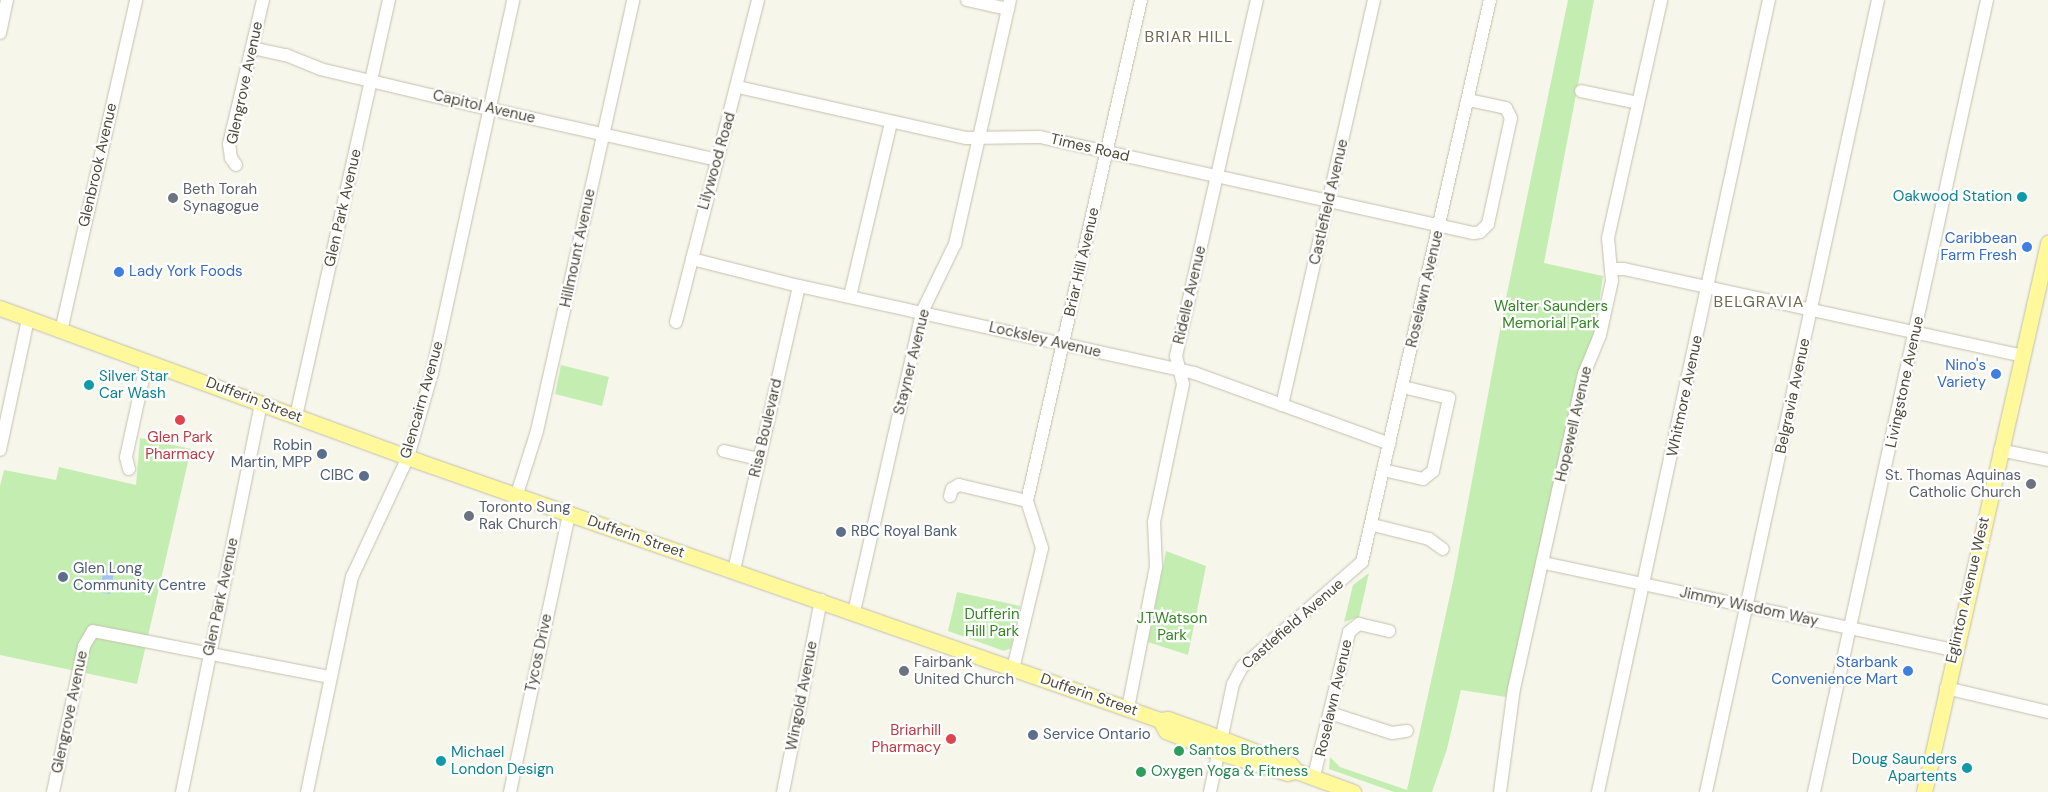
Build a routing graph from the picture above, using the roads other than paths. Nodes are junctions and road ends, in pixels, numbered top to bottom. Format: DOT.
graph roads {
  1 [pos="7,0"];
  2 [pos="136,0"];
  3 [pos="263,0"];
  4 [pos="389,0"];
  5 [pos="513,0"];
  6 [pos="633,0"];
  7 [pos="758,0"];
  8 [pos="967,0"];
  9 [pos="1141,0"];
  10 [pos="1257,0"];
  11 [pos="1374,0"];
  12 [pos="1490,0"];
  13 [pos="1661,0"];
  14 [pos="1769,0"];
  15 [pos="1878,0"];
  16 [pos="1987,0"];
  17 [pos="1009,5"];
  18 [pos="0,33"];
  19 [pos="252,48"];
  20 [pos="371,80"];
  21 [pos="738,87"];
  22 [pos="1581,90"];
  23 [pos="1468,100"];
  24 [pos="1638,103"];
  25 [pos="489,109"];
  26 [pos="891,123"];
  27 [pos="603,134"];
  28 [pos="978,140"];
  29 [pos="1107,152"];
  30 [pos="717,160"];
  31 [pos="236,165"];
  32 [pos="1217,177"];
  33 [pos="1329,202"];
  34 [pos="1440,226"];
  35 [pos="2048,242"];
  36 [pos="692,259"];
  37 [pos="1612,269"];
  38 [pos="799,286"];
  39 [pos="1707,287"];
  40 [pos="850,296"];
  41 [pos="0,308"];
  42 [pos="1810,310"];
  43 [pos="922,312"];
  44 [pos="28,319"];
  45 [pos="676,322"];
  46 [pos="60,331"];
  47 [pos="1916,333"];
  48 [pos="1063,344"];
  49 [pos="2022,356"];
  50 [pos="147,361"];
  51 [pos="1180,370"];
  52 [pos="1403,387"];
  53 [pos="261,403"];
  54 [pos="1282,405"];
  55 [pos="296,416"];
  56 [pos="1390,444"];
  57 [pos="0,450"];
  58 [pos="2000,450"];
  59 [pos="724,451"];
  60 [pos="408,457"];
  61 [pos="759,459"];
  62 [pos="2048,460"];
  63 [pos="129,469"];
  64 [pos="1383,470"];
  65 [pos="517,494"];
  66 [pos="950,496"];
  67 [pos="1027,501"];
  68 [pos="569,514"];
  69 [pos="1373,526"];
  70 [pos="1443,549"];
  71 [pos="1544,563"];
  72 [pos="734,570"];
  73 [pos="1352,574"];
  74 [pos="1643,583"];
  75 [pos="821,600"];
  76 [pos="1747,606"];
  77 [pos="854,612"];
  78 [pos="1851,629"];
  79 [pos="1389,631"];
  80 [pos="1955,650"];
  81 [pos="210,653"];
  82 [pos="1013,669"];
  83 [pos="330,677"];
  84 [pos="1946,688"];
  85 [pos="1128,708"];
  86 [pos="2048,712"];
  87 [pos="1330,713"];
  88 [pos="1406,731"];
  89 [pos="1219,745"];
  90 [pos="1314,776"];
  91 [pos="1346,791"];
  92 [pos="53,792"];
  93 [pos="182,792"];
  94 [pos="307,792"];
  95 [pos="510,792"];
  96 [pos="783,792"];
  97 [pos="1210,792"];
  98 [pos="1500,792"];
  99 [pos="1598,792"];
  100 [pos="1706,792"];
  101 [pos="1814,792"];
  102 [pos="1924,792"];
  1 -- 18 [label="street"];
  2 -- 46 [label="street, Glenbrook Avenue"];
  3 -- 19 [label="street, Glengrove Avenue"];
  4 -- 20 [label="street, Glen Park Avenue"];
  5 -- 25 [label="street, Glencairn Avenue"];
  6 -- 27 [label="street, Hillmount Avenue"];
  7 -- 21 [label="street, Lilywood Road"];
  8 -- 17 [label="street"];
  9 -- 29 [label="street, Briar Hill Avenue"];
  10 -- 32 [label="street, Ridelle Avenue"];
  11 -- 33 [label="street, Castlefield Avenue"];
  12 -- 23 [label="street, Roselawn Avenue"];
  13 -- 24 [label="street, Hopewell Avenue"];
  14 -- 39 [label="street, Whitmore Avenue"];
  15 -- 42 [label="street, Belgravia Avenue"];
  16 -- 47 [label="street, Livingstone Avenue"];
  17 -- 28 [label="street, Stayner Avenue"];
  19 -- 20 [label="street, Capitol Avenue"];
  19 -- 31 [label="street, Glengrove Avenue"];
  20 -- 25 [label="street, Capitol Avenue"];
  20 -- 55 [label="street, Glen Park Avenue"];
  21 -- 26 [label="street, Times Road"];
  21 -- 30 [label="street, Lilywood Road"];
  22 -- 24 [label="street"];
  23 -- 34 [label="street, Roselawn Avenue"];
  23 -- 34 [label="street, Times Road"];
  24 -- 37 [label="street, Hopewell Avenue"];
  25 -- 27 [label="street, Capitol Avenue"];
  25 -- 60 [label="street, Glencairn Avenue"];
  26 -- 28 [label="street, Times Road"];
  26 -- 40 [label="street"];
  27 -- 30 [label="street, Capitol Avenue"];
  27 -- 65 [label="street, Hillmount Avenue"];
  28 -- 29 [label="street, Times Road"];
  28 -- 43 [label="street, Stayner Avenue"];
  29 -- 32 [label="street, Times Road"];
  29 -- 48 [label="street, Briar Hill Avenue"];
  30 -- 36 [label="street, Lilywood Road"];
  32 -- 33 [label="street, Times Road"];
  32 -- 51 [label="street, Ridelle Avenue"];
  33 -- 34 [label="street, Times Road"];
  33 -- 54 [label="street, Castlefield Avenue"];
  34 -- 52 [label="street, Roselawn Avenue"];
  35 -- 49 [label="main road, Eglinton Avenue West"];
  36 -- 38 [label="street, Locksley Avenue"];
  36 -- 45 [label="street, Lilywood Road"];
  37 -- 39 [label="street"];
  37 -- 71 [label="street, Hopewell Avenue"];
  38 -- 40 [label="street, Locksley Avenue"];
  38 -- 61 [label="street, Risa Boulevard"];
  39 -- 42 [label="street"];
  39 -- 74 [label="street, Whitmore Avenue"];
  40 -- 43 [label="street, Locksley Avenue"];
  41 -- 44 [label="main road, Dufferin Street"];
  42 -- 47 [label="street"];
  42 -- 76 [label="street, Belgravia Avenue"];
  43 -- 48 [label="street, Locksley Avenue"];
  43 -- 77 [label="street, Stayner Avenue"];
  44 -- 46 [label="main road, Dufferin Street"];
  44 -- 57 [label="street"];
  46 -- 50 [label="main road, Dufferin Street"];
  47 -- 49 [label="street"];
  47 -- 78 [label="street, Livingstone Avenue"];
  48 -- 51 [label="street, Locksley Avenue"];
  48 -- 67 [label="street, Briar Hill Avenue"];
  49 -- 58 [label="main road, Eglinton Avenue West"];
  50 -- 53 [label="main road, Dufferin Street"];
  50 -- 63 [label="street"];
  51 -- 54 [label="street, Locksley Avenue"];
  51 -- 85 [label="street, Ridelle Avenue"];
  52 -- 56 [label="street, Roselawn Avenue"];
  52 -- 64 [label="street"];
  53 -- 55 [label="main road, Dufferin Street"];
  53 -- 81 [label="street, Glen Park Avenue"];
  54 -- 56 [label="street, Locksley Avenue"];
  55 -- 60 [label="main road, Dufferin Street"];
  56 -- 64 [label="street, Roselawn Avenue"];
  58 -- 62 [label="street"];
  58 -- 80 [label="main road, Eglinton Avenue West"];
  59 -- 61 [label="street"];
  60 -- 65 [label="main road, Dufferin Street"];
  60 -- 83 [label="street, Glencairn Avenue"];
  61 -- 72 [label="street, Risa Boulevard"];
  64 -- 69 [label="street, Roselawn Avenue"];
  65 -- 68 [label="main road, Dufferin Street"];
  66 -- 67 [label="street"];
  67 -- 82 [label="street"];
  68 -- 72 [label="main road, Dufferin Street"];
  68 -- 95 [label="street, Tycos Drive"];
  69 -- 70 [label="street"];
  69 -- 73 [label="street, Roselawn Avenue"];
  71 -- 74 [label="street, Jimmy Wisdom Way"];
  71 -- 98 [label="street, Hopewell Avenue"];
  72 -- 75 [label="main road, Dufferin Street"];
  73 -- 89 [label="street, Castlefield Avenue"];
  74 -- 76 [label="street, Jimmy Wisdom Way"];
  74 -- 99 [label="street, Whitmore Avenue"];
  75 -- 77 [label="main road, Dufferin Street"];
  75 -- 96 [label="street, Wingold Avenue"];
  76 -- 78 [label="street, Jimmy Wisdom Way"];
  76 -- 100 [label="street, Belgravia Avenue"];
  77 -- 82 [label="main road, Dufferin Street"];
  78 -- 80 [label="street, Jimmy Wisdom Way"];
  78 -- 101 [label="street, Livingstone Avenue"];
  79 -- 87 [label="street, Roselawn Avenue"];
  80 -- 84 [label="main road, Eglinton Avenue West"];
  81 -- 83 [label="street"];
  81 -- 92 [label="street, Glengrove Avenue"];
  81 -- 93 [label="street, Glen Park Avenue"];
  82 -- 85 [label="main road, Dufferin Street"];
  83 -- 94 [label="street, Glencairn Avenue"];
  84 -- 86 [label="street"];
  84 -- 102 [label="main road, Eglinton Avenue West"];
  85 -- 89 [label="main road, Dufferin Street"];
  87 -- 88 [label="street"];
  87 -- 90 [label="street, Roselawn Avenue"];
  89 -- 90 [label="main road, Dufferin Street"];
  89 -- 97 [label="street, Castlefield Avenue"];
  90 -- 91 [label="main road, Dufferin Street"];
}
